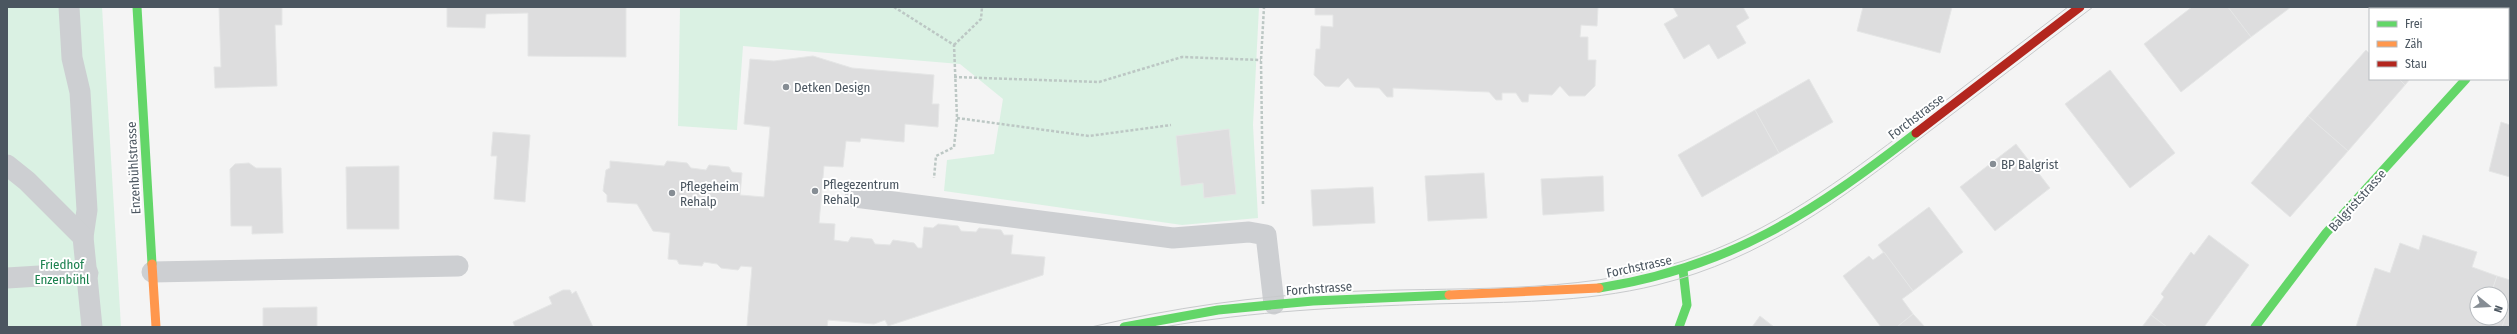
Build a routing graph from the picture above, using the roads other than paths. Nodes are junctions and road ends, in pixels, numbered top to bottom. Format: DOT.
graph roads {
  1 [pos="69,7"];
  2 [pos="137,7"];
  3 [pos="2080,7"];
  4 [pos="2465,80"];
  5 [pos="7,165"];
  6 [pos="855,197"];
  7 [pos="83,237"];
  8 [pos="458,266"];
  9 [pos="1683,270"];
  10 [pos="152,272"];
  11 [pos="88,273"];
  12 [pos="7,278"];
  13 [pos="1274,304"];
  14 [pos="92,327"];
  15 [pos="156,327"];
  16 [pos="1124,327"];
  17 [pos="1679,327"];
  18 [pos="2255,327"];
  1 -- 7 [label="lane"];
  2 -- 10 [label="main road, Enzenbühlstrasse"];
  3 -- 9 [label="main road, Forchstrasse"];
  4 -- 18 [label="main road, Balgriststrasse"];
  5 -- 7 [label="lane"];
  6 -- 13 [label="lane"];
  7 -- 11 [label="lane"];
  8 -- 10 [label="lane"];
  9 -- 13 [label="main road, Forchstrasse"];
  9 -- 17 [label="main road"];
  10 -- 15 [label="main road, Enzenbühlstrasse"];
  11 -- 12 [label="lane"];
  11 -- 14 [label="lane"];
  13 -- 16 [label="main road, Forchstrasse"];
}
